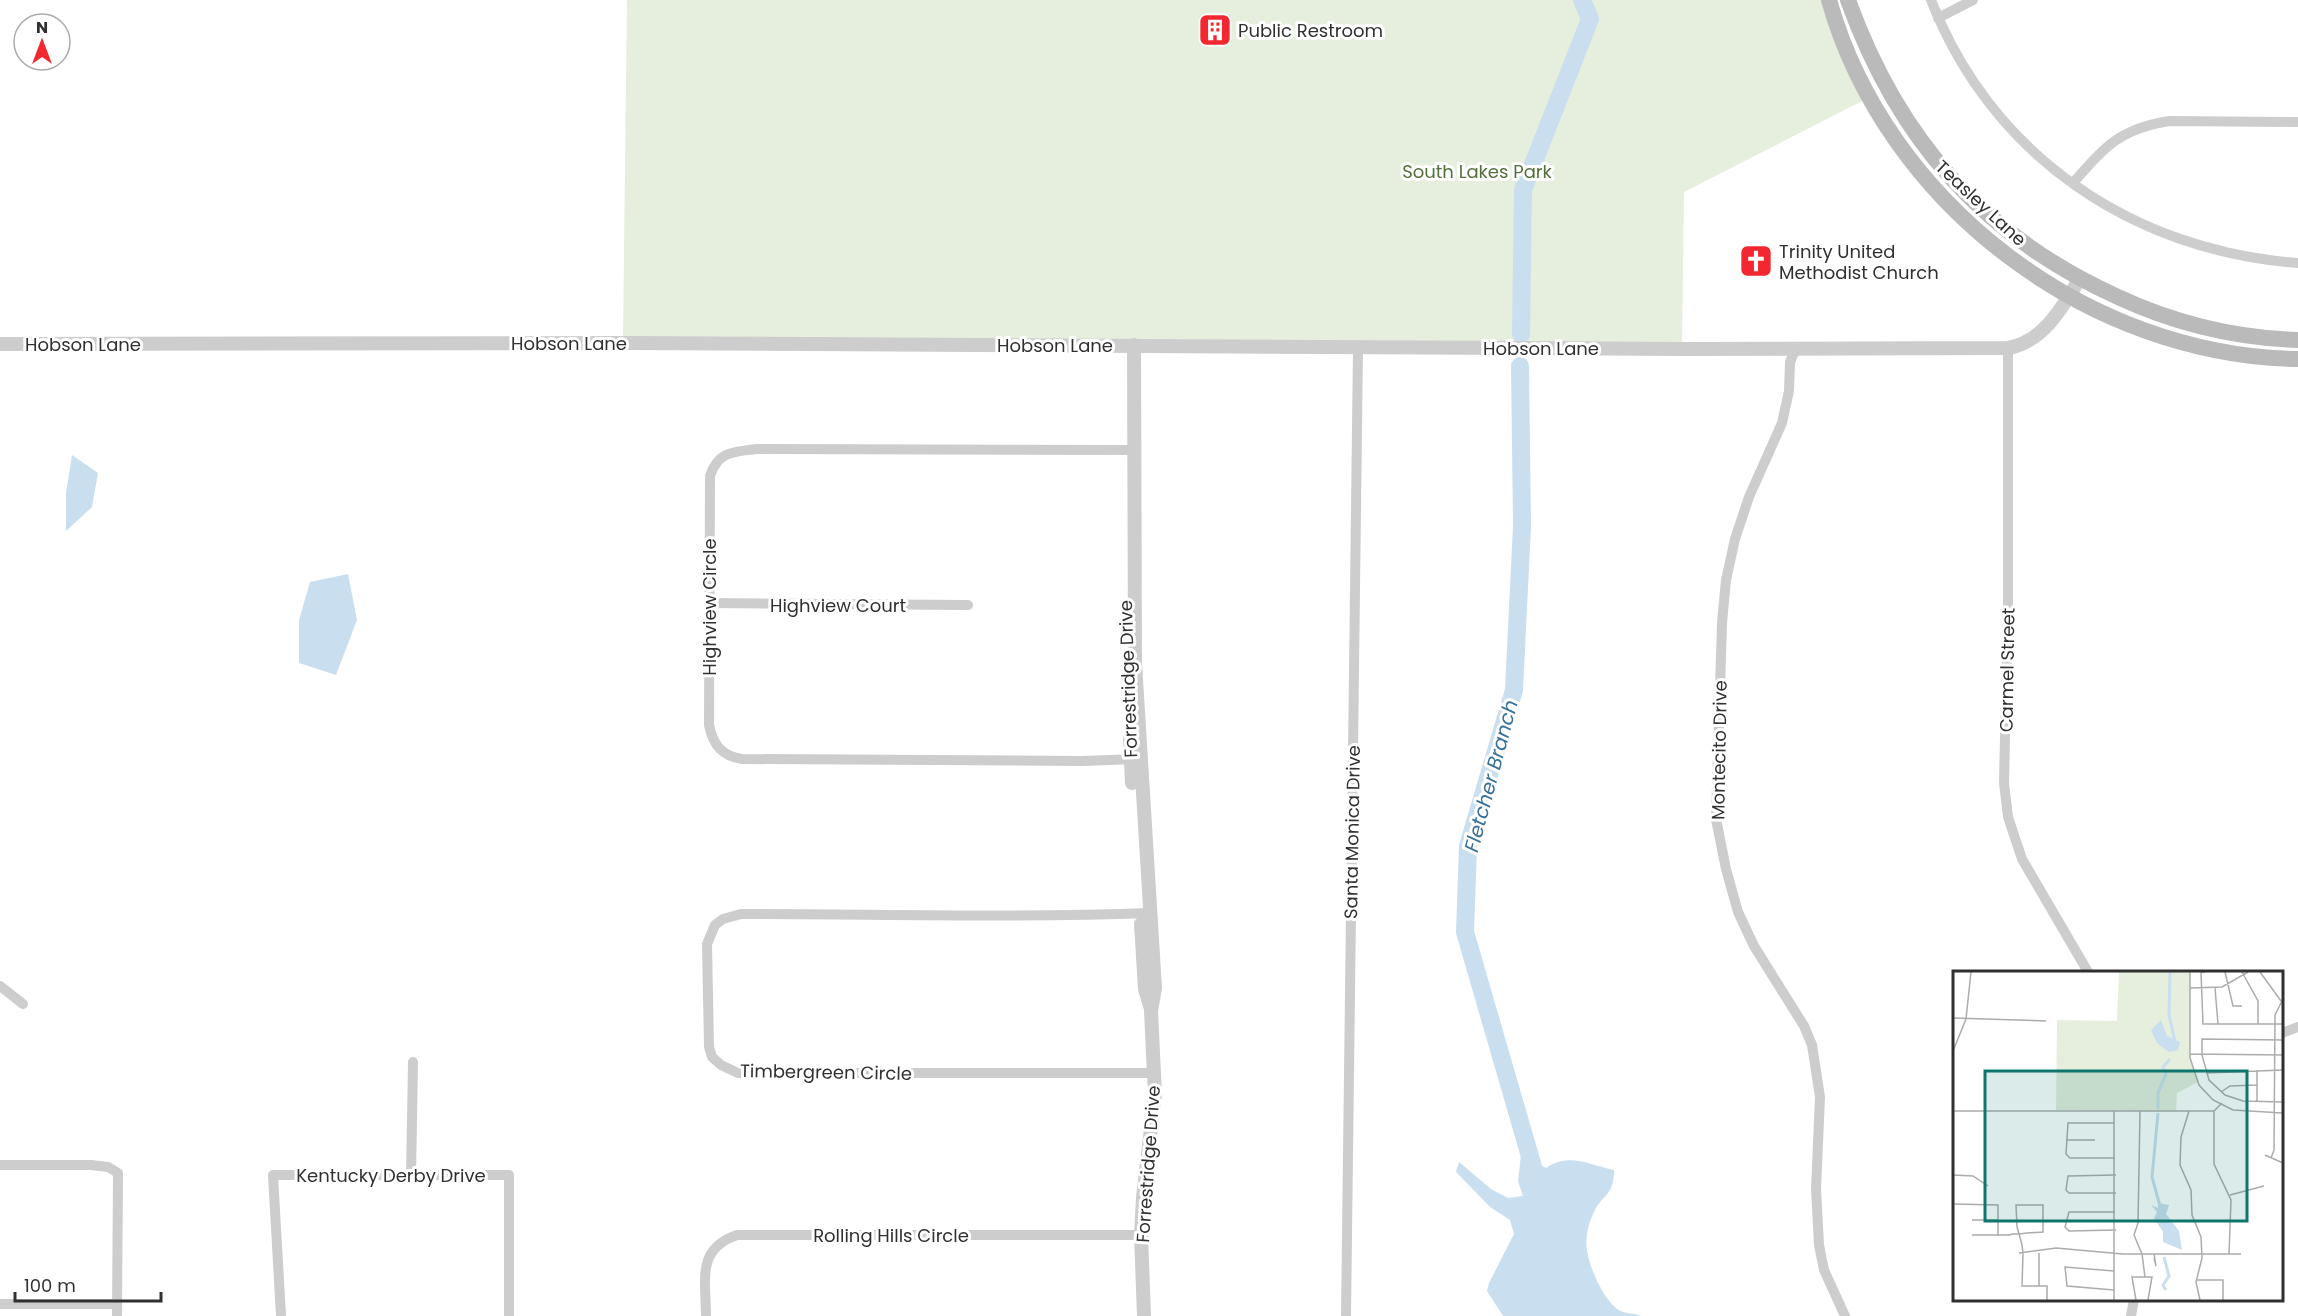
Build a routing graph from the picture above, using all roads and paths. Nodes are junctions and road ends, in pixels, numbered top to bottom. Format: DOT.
graph roads {
  1 [pos="1829,0"];
  2 [pos="1848,0"];
  3 [pos="1931,0"];
  4 [pos="1973,0"];
  5 [pos="1938,18"];
  6 [pos="2298,122"];
  7 [pos="2073,183"];
  8 [pos="2298,263"];
  9 [pos="2079,279"];
  10 [pos="2069,296"];
  11 [pos="2298,340"];
  12 [pos="0,344"];
  13 [pos="1130,345"];
  14 [pos="1358,348"];
  15 [pos="1796,348"];
  16 [pos="2008,348"];
  17 [pos="2298,359"];
  18 [pos="1130,450"];
  19 [pos="709,603"];
  20 [pos="968,605"];
  21 [pos="1136,759"];
  22 [pos="1145,913"];
  23 [pos="2087,971"];
  24 [pos="0,986"];
  25 [pos="23,1004"];
  26 [pos="2298,1027"];
  27 [pos="2283,1033"];
  28 [pos="413,1062"];
  29 [pos="1155,1073"];
  30 [pos="0,1165"];
  31 [pos="411,1176"];
  32 [pos="1141,1235"];
  33 [pos="2134,1301"];
  34 [pos="0,1304"];
  35 [pos="117,1304"];
  36 [pos="117,1316"];
  37 [pos="281,1316"];
  38 [pos="509,1316"];
  39 [pos="706,1316"];
  40 [pos="1144,1316"];
  41 [pos="1346,1316"];
  42 [pos="1845,1316"];
  43 [pos="2132,1316"];
  1 -- 10 [label="main road, Teasley Lane"];
  2 -- 9 [label="main road, Teasley Lane"];
  3 -- 5 [label="street"];
  4 -- 5 [label="street"];
  5 -- 7 [label="street"];
  6 -- 7 [label="street"];
  7 -- 8 [label="street"];
  9 -- 10 [label="street, Hobson Lane"];
  9 -- 11 [label="main road, Teasley Lane"];
  10 -- 16 [label="street, Hobson Lane"];
  10 -- 17 [label="main road, Teasley Lane"];
  12 -- 13 [label="street, Hobson Lane"];
  13 -- 14 [label="street, Hobson Lane"];
  13 -- 18 [label="street, Forrestridge Drive"];
  14 -- 15 [label="street, Hobson Lane"];
  14 -- 41 [label="street, Santa Monica Drive"];
  15 -- 16 [label="street, Hobson Lane"];
  15 -- 42 [label="street, Montecito Drive"];
  16 -- 23 [label="street, Carmel Street"];
  18 -- 19 [label="street, Highview Circle"];
  18 -- 21 [label="street, Forrestridge Drive"];
  19 -- 20 [label="street, Highview Court"];
  19 -- 21 [label="street, Highview Circle"];
  21 -- 22 [label="street, Forrestridge Drive"];
  22 -- 29 [label="street, Forrestridge Drive"];
  22 -- 29 [label="street, Timbergreen Circle"];
  24 -- 25 [label="street"];
  26 -- 27 [label="street"];
  28 -- 31 [label="street"];
  29 -- 32 [label="street, Forrestridge Drive"];
  30 -- 35 [label="street"];
  31 -- 37 [label="street, Kentucky Derby Drive"];
  31 -- 38 [label="street, Kentucky Derby Drive"];
  32 -- 39 [label="street, Rolling Hills Circle"];
  32 -- 40 [label="street, Forrestridge Drive"];
  33 -- 43 [label="street"];
  34 -- 35 [label="street"];
  35 -- 36 [label="street"];
}
